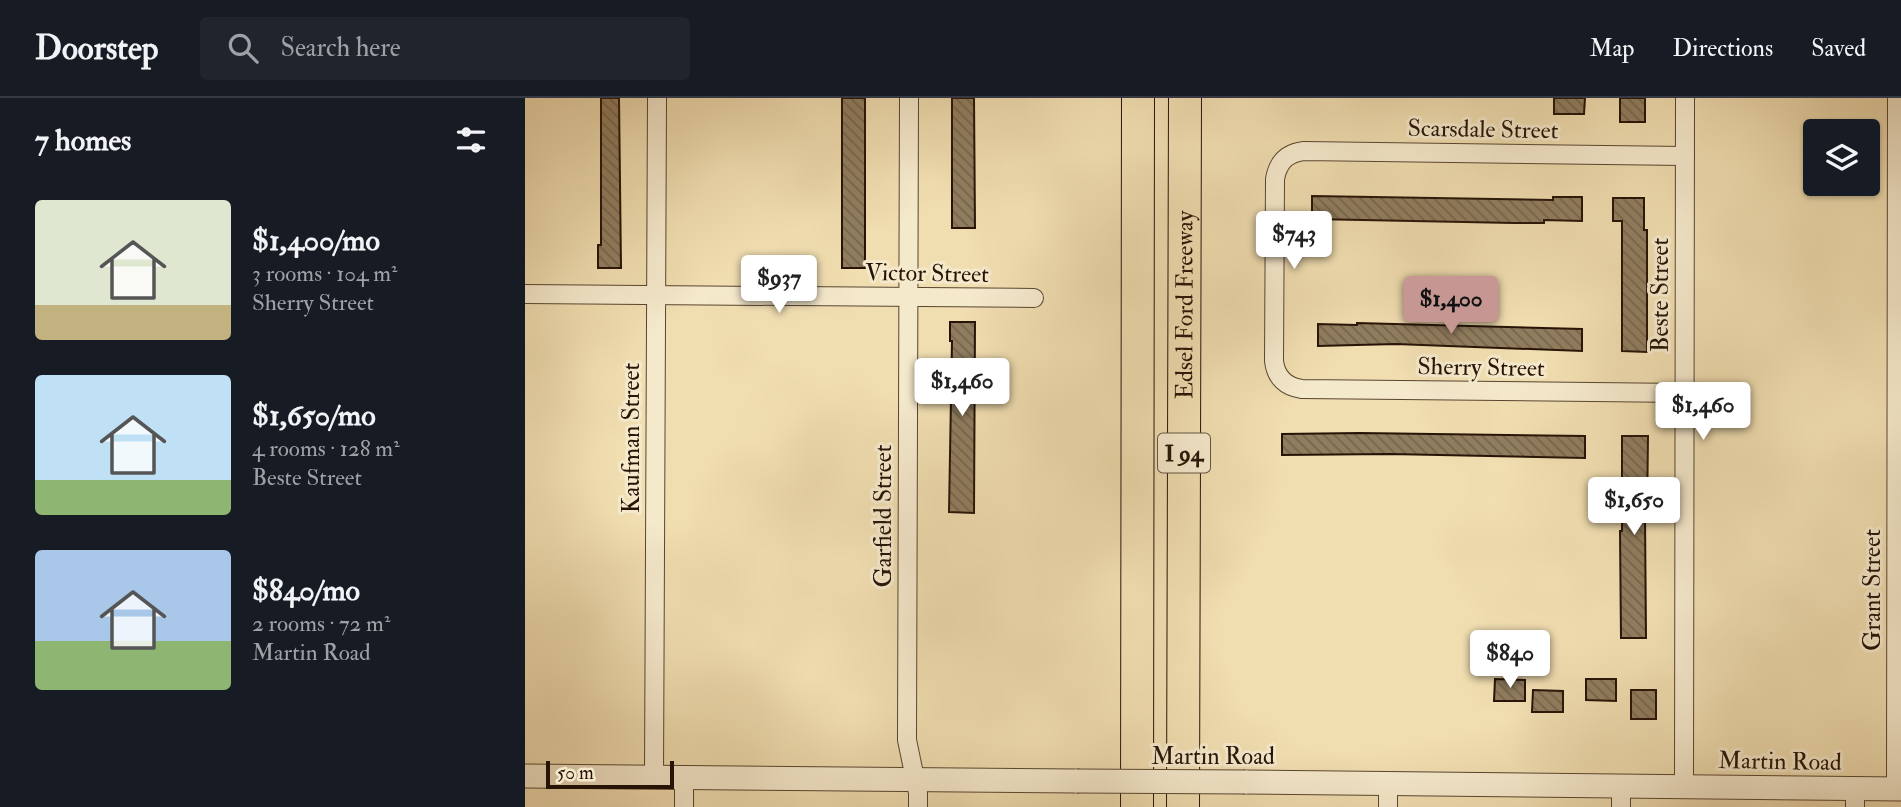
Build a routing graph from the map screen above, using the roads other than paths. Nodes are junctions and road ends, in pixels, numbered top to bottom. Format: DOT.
graph roads {
  1 [pos="657,98"];
  2 [pos="909,98"];
  3 [pos="1138,98"];
  4 [pos="1185,98"];
  5 [pos="1685,98"];
  6 [pos="1897,98"];
  7 [pos="1685,156"];
  8 [pos="1899,255"];
  9 [pos="525,294"];
  10 [pos="657,296"];
  11 [pos="908,297"];
  12 [pos="1034,298"];
  13 [pos="1280,378"];
  14 [pos="1684,393"];
  15 [pos="525,776"];
  16 [pos="654,778"];
  17 [pos="684,778"];
  18 [pos="916,780"];
  19 [pos="1388,783"];
  20 [pos="1684,786"];
  21 [pos="1899,789"];
  22 [pos="1621,796"];
  23 [pos="1855,798"];
  24 [pos="684,807"];
  25 [pos="918,807"];
  26 [pos="1137,807"];
  27 [pos="1183,807"];
  28 [pos="1388,807"];
  1 -- 10 [label="street, Kaufman Street"];
  2 -- 11 [label="street, Garfield Street"];
  3 -- 26 [label="highway, Edsel Ford Freeway / I 94"];
  4 -- 27 [label="highway, Edsel Ford Freeway / I 94"];
  5 -- 7 [label="street, Beste Street"];
  6 -- 8 [label="street, Grant Street"];
  7 -- 13 [label="street, Scarsdale Street"];
  7 -- 14 [label="street, Beste Street"];
  8 -- 21 [label="street, Grant Street"];
  9 -- 10 [label="street, Victor Street"];
  10 -- 11 [label="street, Victor Street"];
  10 -- 16 [label="street, Kaufman Street"];
  11 -- 12 [label="street, Victor Street"];
  11 -- 18 [label="street, Garfield Street"];
  13 -- 14 [label="street, Sherry Street"];
  14 -- 20 [label="street, Beste Street"];
  15 -- 16 [label="street, Martin Road"];
  16 -- 17 [label="street, Martin Road"];
  17 -- 18 [label="street, Martin Road"];
  17 -- 24 [label="street"];
  18 -- 19 [label="street, Martin Road, bridge"];
  18 -- 25 [label="street, Garfield Street"];
  19 -- 22 [label="street, Martin Road"];
  19 -- 28 [label="street"];
  20 -- 22 [label="street, Martin Road"];
  20 -- 23 [label="street, Martin Road"];
  21 -- 23 [label="street, Martin Road"];
}
